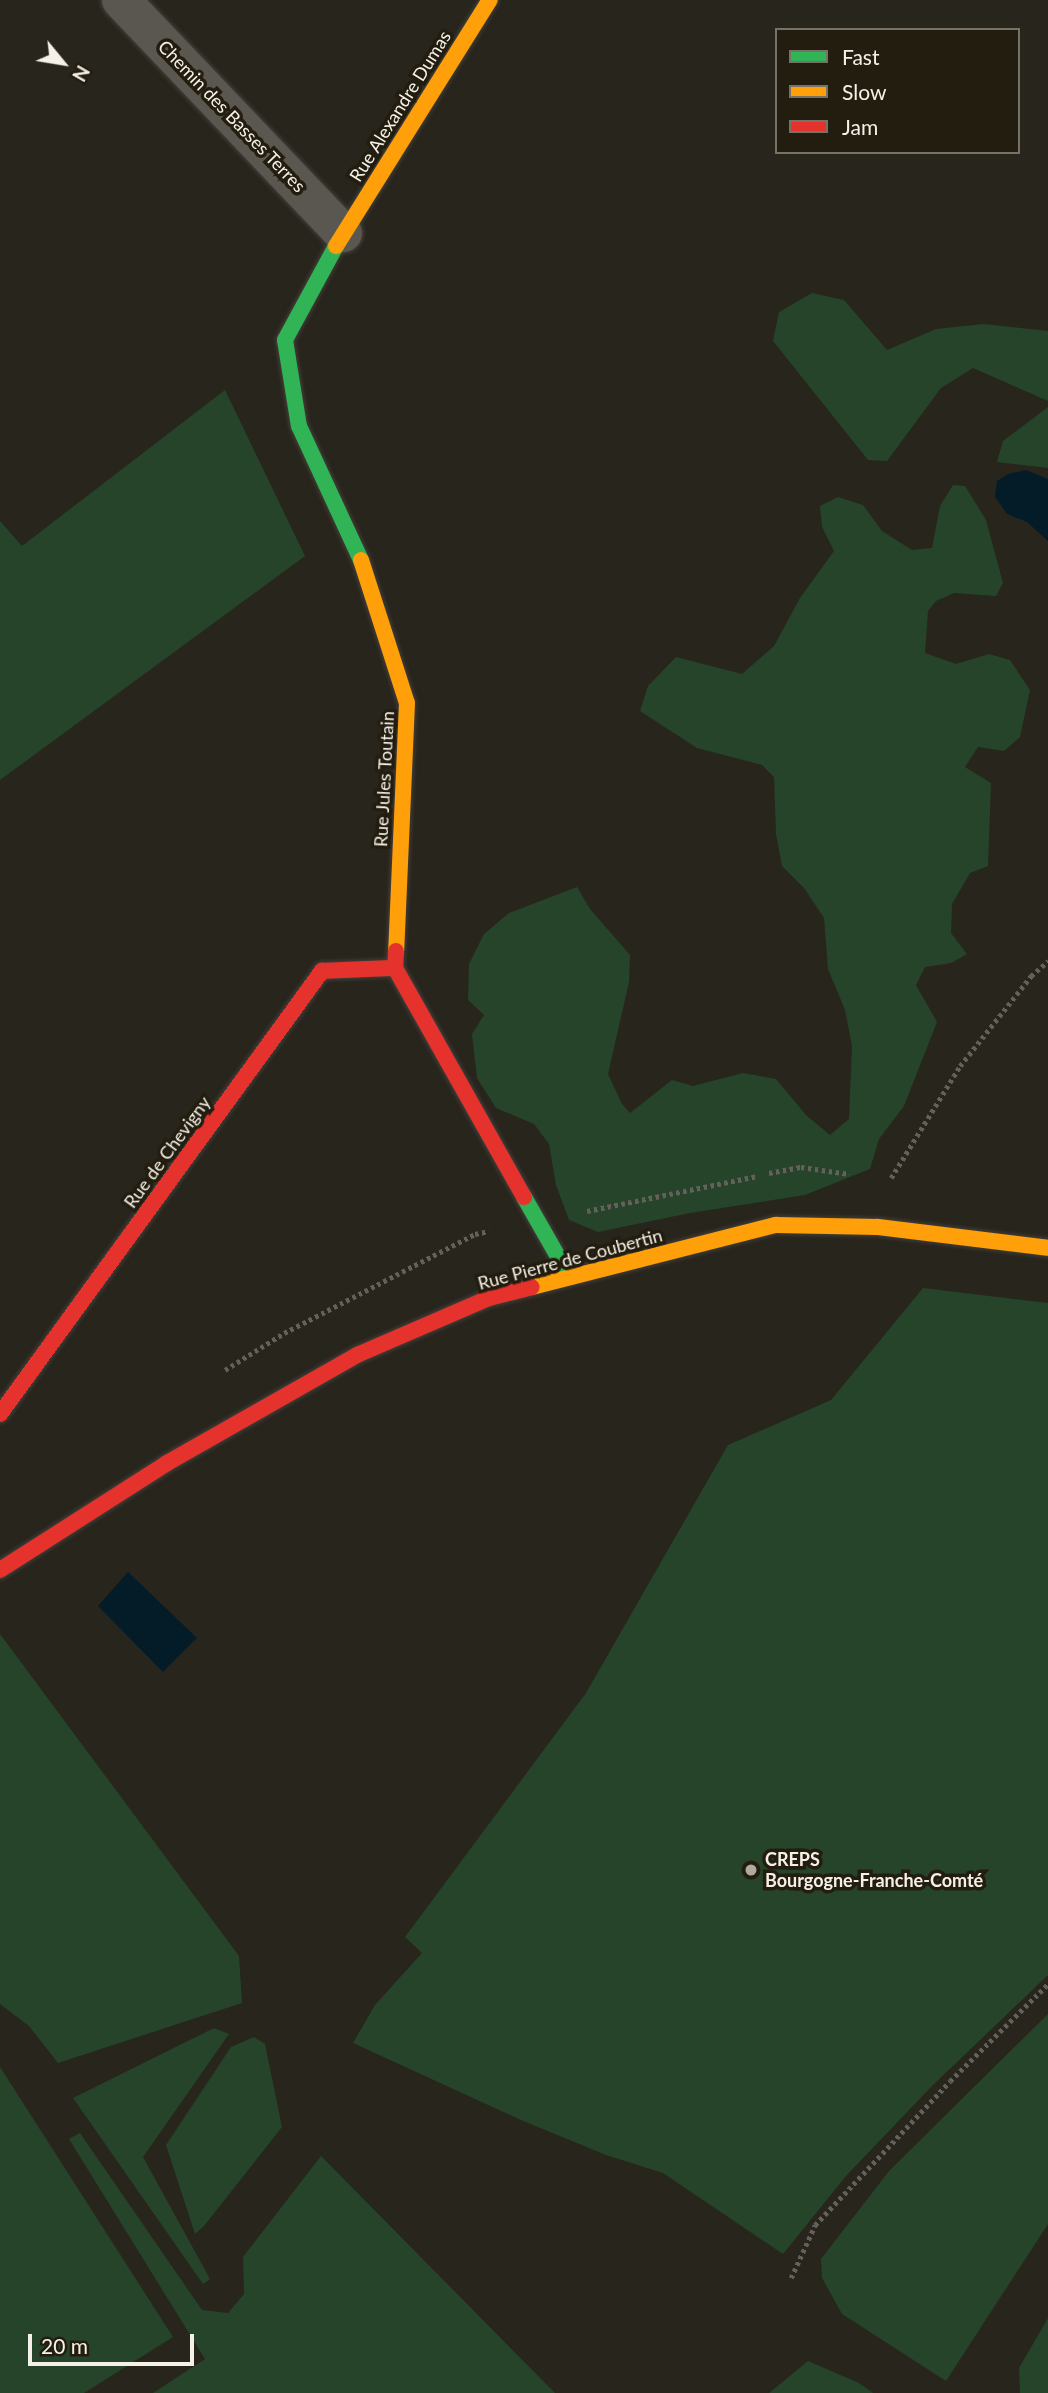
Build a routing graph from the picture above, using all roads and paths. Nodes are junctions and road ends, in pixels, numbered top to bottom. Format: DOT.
graph roads {
  1 [pos="121,0"];
  2 [pos="490,0"];
  3 [pos="344,233"];
  4 [pos="1048,961"];
  5 [pos="395,968"];
  6 [pos="878,1227"];
  7 [pos="1048,1248"];
  8 [pos="569,1276"];
  9 [pos="0,1414"];
  10 [pos="0,1570"];
  11 [pos="1048,1984"];
  12 [pos="790,2278"];
  1 -- 3 [label="street, Chemin des Basses Terres"];
  2 -- 3 [label="street, Rue Alexandre Dumas"];
  3 -- 5 [label="street, Rue Jules Toutain"];
  4 -- 6 [label="path"];
  5 -- 8 [label="street"];
  5 -- 9 [label="street, Rue de Chevigny"];
  6 -- 7 [label="street, Rue Pierre de Coubertin"];
  6 -- 8 [label="street, Rue Pierre de Coubertin"];
  8 -- 10 [label="street, Rue Pierre de Coubertin"];
  11 -- 12 [label="path"];
}
